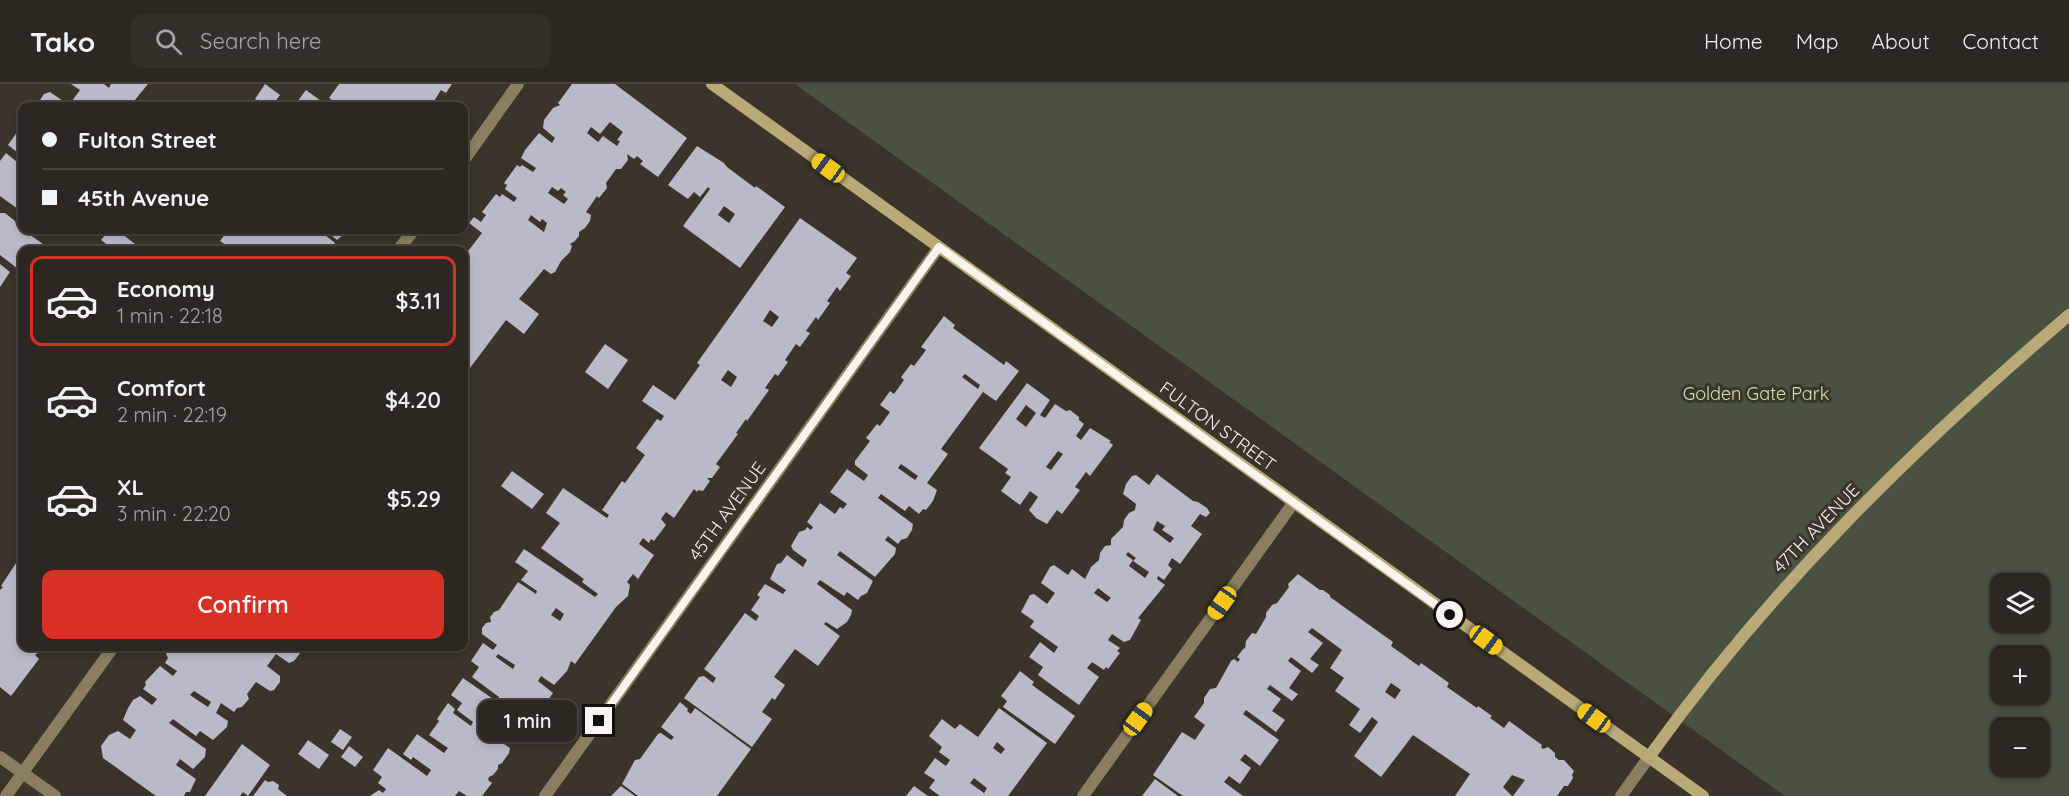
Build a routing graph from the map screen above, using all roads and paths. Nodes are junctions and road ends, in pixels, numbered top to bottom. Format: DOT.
graph roads {
  1 [pos="518,84"];
  2 [pos="712,84"];
  3 [pos="468,154"];
  4 [pos="939,247"];
  5 [pos="2069,315"];
  6 [pos="1294,502"];
  7 [pos="110,651"];
  8 [pos="0,757"];
  9 [pos="1649,757"];
  10 [pos="23,773"];
  11 [pos="6,796"];
  12 [pos="55,796"];
  13 [pos="545,796"];
  14 [pos="1083,796"];
  15 [pos="1621,796"];
  16 [pos="1703,796"];
  1 -- 3 [label="street"];
  2 -- 4 [label="main road, FULTON STREET"];
  4 -- 6 [label="main road, FULTON STREET"];
  4 -- 13 [label="street, 45TH AVENUE"];
  5 -- 9 [label="main road, 47TH AVENUE"];
  6 -- 9 [label="main road, FULTON STREET"];
  6 -- 14 [label="street"];
  7 -- 10 [label="street"];
  8 -- 10 [label="street"];
  9 -- 15 [label="street, 47TH AVENUE"];
  9 -- 16 [label="main road, FULTON STREET"];
  10 -- 11 [label="street"];
  10 -- 12 [label="street"];
}
